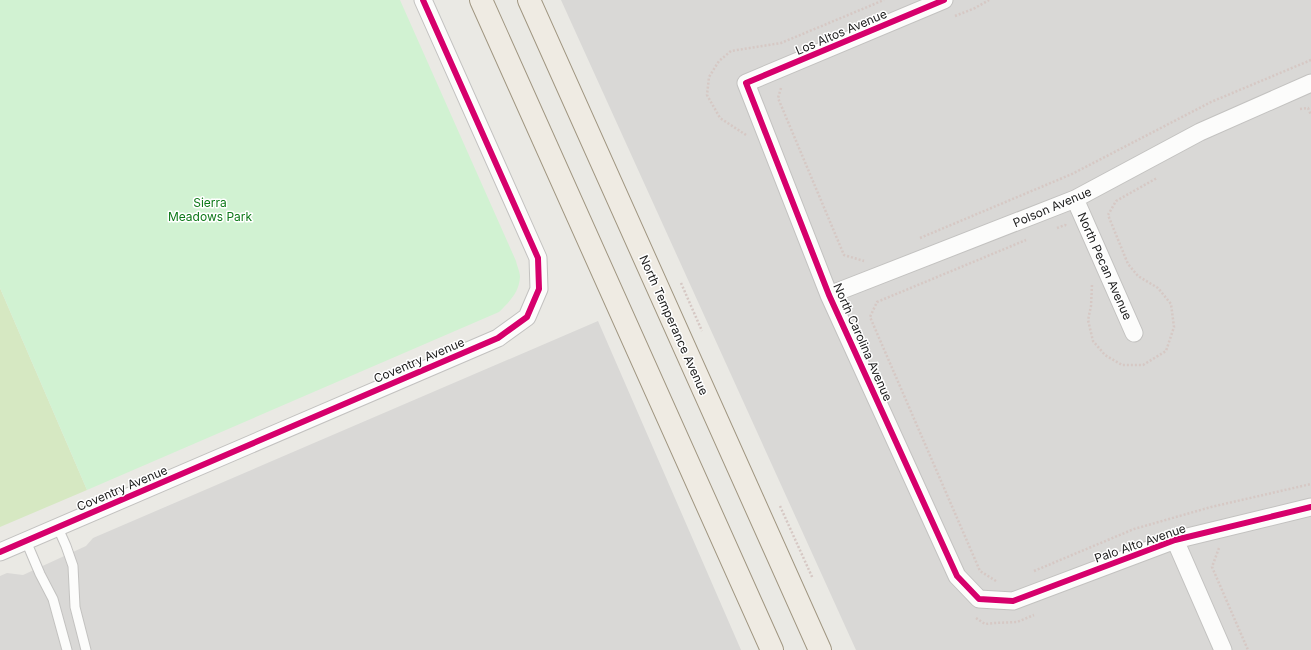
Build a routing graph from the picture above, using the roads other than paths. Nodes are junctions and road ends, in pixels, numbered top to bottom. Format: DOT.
graph roads {
  1 [pos="423,0"];
  2 [pos="481,0"];
  3 [pos="529,0"];
  4 [pos="944,0"];
  5 [pos="746,83"];
  6 [pos="1311,83"];
  7 [pos="1076,199"];
  8 [pos="829,295"];
  9 [pos="1134,333"];
  10 [pos="1311,506"];
  11 [pos="58,528"];
  12 [pos="1175,540"];
  13 [pos="26,541"];
  14 [pos="0,552"];
  15 [pos="979,599"];
  16 [pos="67,650"];
  17 [pos="86,650"];
  18 [pos="772,650"];
  19 [pos="820,650"];
  20 [pos="1223,650"];
  1 -- 11 [label="street, Coventry Avenue"];
  2 -- 18 [label="main road"];
  3 -- 19 [label="main road, North Temperance Avenue"];
  4 -- 5 [label="street, Los Altos Avenue"];
  5 -- 8 [label="street, North Carolina Avenue"];
  6 -- 7 [label="street, Polson Avenue"];
  7 -- 8 [label="street, Polson Avenue"];
  7 -- 9 [label="street, North Pecan Avenue"];
  8 -- 15 [label="street, North Carolina Avenue"];
  10 -- 12 [label="street, Palo Alto Avenue"];
  11 -- 13 [label="street, Coventry Avenue"];
  11 -- 17 [label="lane"];
  12 -- 15 [label="street, Palo Alto Avenue"];
  12 -- 20 [label="street"];
  13 -- 14 [label="street, Coventry Avenue"];
  13 -- 16 [label="lane"];
}
